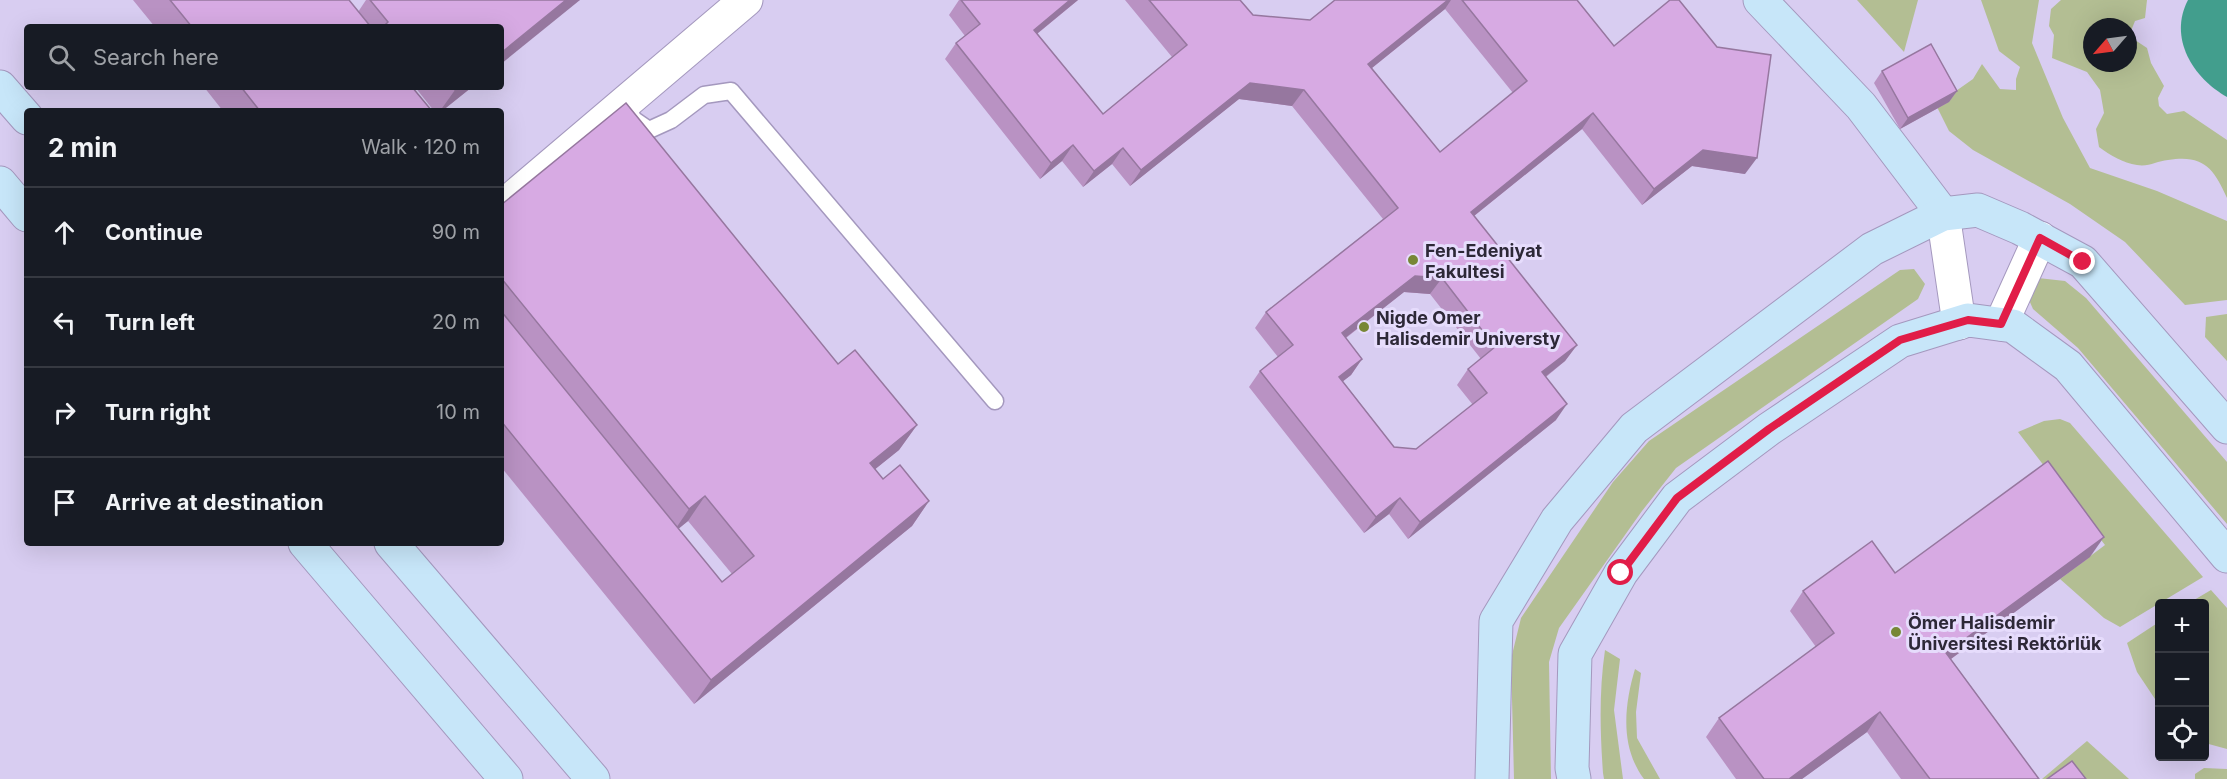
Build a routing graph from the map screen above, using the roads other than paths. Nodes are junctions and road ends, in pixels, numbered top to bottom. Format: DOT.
graph roads {
  1 [pos="746,0"];
  2 [pos="1760,0"];
  3 [pos="0,87"];
  4 [pos="626,102"];
  5 [pos="24,115"];
  6 [pos="0,183"];
  7 [pos="504,205"];
  8 [pos="24,211"];
  9 [pos="1943,214"];
  10 [pos="2040,238"];
  11 [pos="1959,323"];
  12 [pos="2001,324"];
  13 [pos="995,401"];
  14 [pos="2227,427"];
  15 [pos="308,546"];
  16 [pos="394,546"];
  17 [pos="2227,556"];
  18 [pos="506,779"];
  19 [pos="593,779"];
  20 [pos="1492,779"];
  21 [pos="1574,779"];
  1 -- 4 [label="street"];
  2 -- 9 [label="street"];
  3 -- 5 [label="street"];
  4 -- 7 [label="street"];
  4 -- 13 [label="lane"];
  6 -- 8 [label="street"];
  9 -- 10 [label="street"];
  9 -- 11 [label="street"];
  9 -- 20 [label="street"];
  10 -- 12 [label="street"];
  10 -- 14 [label="street"];
  11 -- 12 [label="street"];
  11 -- 21 [label="street"];
  12 -- 17 [label="street"];
  15 -- 18 [label="street"];
  16 -- 19 [label="street"];
}
